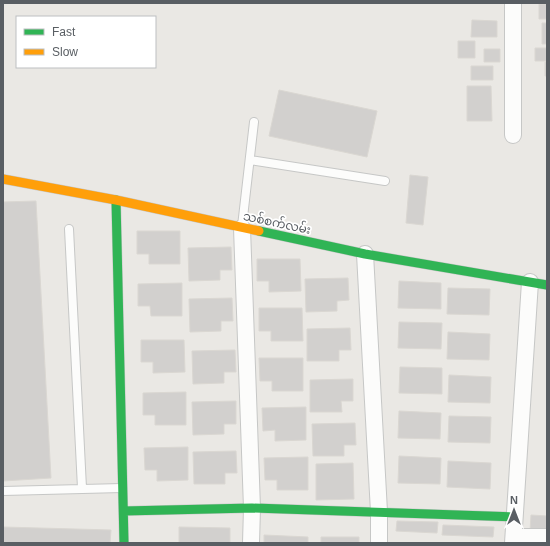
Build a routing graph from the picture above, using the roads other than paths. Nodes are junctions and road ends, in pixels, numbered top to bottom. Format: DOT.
graph roads {
  1 [pos="513,3"];
  2 [pos="254,122"];
  3 [pos="513,135"];
  4 [pos="250,160"];
  5 [pos="3,179"];
  6 [pos="385,181"];
  7 [pos="116,200"];
  8 [pos="242,228"];
  9 [pos="69,229"];
  10 [pos="365,254"];
  11 [pos="530,282"];
  12 [pos="547,285"];
  13 [pos="82,488"];
  14 [pos="123,488"];
  15 [pos="3,491"];
  16 [pos="252,508"];
  17 [pos="124,511"];
  18 [pos="380,512"];
  19 [pos="514,517"];
  20 [pos="547,537"];
  21 [pos="513,540"];
  22 [pos="124,543"];
  23 [pos="251,543"];
  24 [pos="379,543"];
  1 -- 3 [label="street"];
  2 -- 4 [label="lane"];
  4 -- 6 [label="lane"];
  4 -- 8 [label="lane"];
  5 -- 7 [label="street, သစ်စက်လမ်း"];
  7 -- 8 [label="street, သစ်စက်လမ်း"];
  7 -- 14 [label="street"];
  8 -- 10 [label="street, သစ်စက်လမ်း"];
  8 -- 16 [label="street"];
  9 -- 13 [label="lane"];
  10 -- 11 [label="street, သစ်စက်လမ်း"];
  10 -- 18 [label="street"];
  11 -- 12 [label="street, သစ်စက်လမ်း"];
  11 -- 19 [label="street"];
  13 -- 14 [label="lane"];
  13 -- 15 [label="lane"];
  14 -- 17 [label="street"];
  16 -- 17 [label="street"];
  16 -- 18 [label="street"];
  16 -- 23 [label="street"];
  17 -- 22 [label="street"];
  18 -- 19 [label="street"];
  18 -- 24 [label="street"];
  19 -- 21 [label="street"];
  20 -- 21 [label="street"];
}
